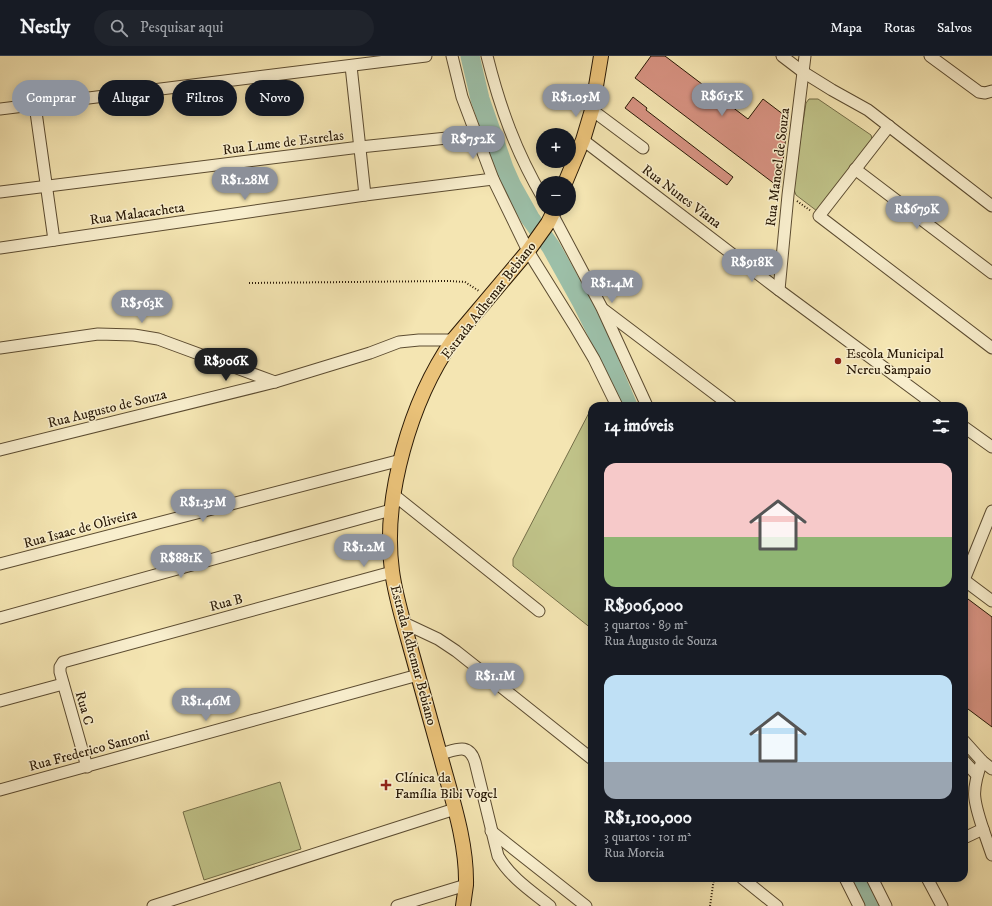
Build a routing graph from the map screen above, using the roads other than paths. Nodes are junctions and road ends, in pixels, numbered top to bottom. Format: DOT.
graph roads {
  1 [pos="426,56"];
  2 [pos="452,56"];
  3 [pos="487,56"];
  4 [pos="601,56"];
  5 [pos="782,56"];
  6 [pos="805,56"];
  7 [pos="930,56"];
  8 [pos="351,66"];
  9 [pos="803,72"];
  10 [pos="989,92"];
  11 [pos="90,98"];
  12 [pos="12,108"];
  13 [pos="0,109"];
  14 [pos="592,110"];
  15 [pos="36,116"];
  16 [pos="889,126"];
  17 [pos="476,135"];
  18 [pos="583,140"];
  19 [pos="360,147"];
  20 [pos="643,148"];
  21 [pos="855,169"];
  22 [pos="568,176"];
  23 [pos="493,179"];
  24 [pos="536,185"];
  25 [pos="46,186"];
  26 [pos="0,192"];
  27 [pos="365,195"];
  28 [pos="992,206"];
  29 [pos="550,216"];
  30 [pos="552,216"];
  31 [pos="54,240"];
  32 [pos="530,247"];
  33 [pos="0,248"];
  34 [pos="992,273"];
  35 [pos="779,290"];
  36 [pos="602,308"];
  37 [pos="453,340"];
  38 [pos="0,348"];
  39 [pos="992,348"];
  40 [pos="275,382"];
  41 [pos="615,402"];
  42 [pos="645,402"];
  43 [pos="726,402"];
  44 [pos="931,402"];
  45 [pos="968,430"];
  46 [pos="992,447"];
  47 [pos="0,450"];
  48 [pos="401,460"];
  49 [pos="394,495"];
  50 [pos="391,510"];
  51 [pos="992,511"];
  52 [pos="0,564"];
  53 [pos="968,570"];
  54 [pos="392,572"];
  55 [pos="968,583"];
  56 [pos="992,601"];
  57 [pos="539,611"];
  58 [pos="0,618"];
  59 [pos="404,623"];
  60 [pos="67,660"];
  61 [pos="418,674"];
  62 [pos="63,684"];
  63 [pos="0,701"];
  64 [pos="968,745"];
  65 [pos="440,754"];
  66 [pos="588,756"];
  67 [pos="982,761"];
  68 [pos="968,765"];
  69 [pos="86,767"];
  70 [pos="992,769"];
  71 [pos="977,775"];
  72 [pos="0,790"];
  73 [pos="455,809"];
  74 [pos="983,829"];
  75 [pos="491,830"];
  76 [pos="968,836"];
  77 [pos="992,855"];
  78 [pos="747,882"];
  79 [pos="847,882"];
  80 [pos="874,882"];
  81 [pos="929,882"];
  82 [pos="466,885"];
  83 [pos="153,906"];
  84 [pos="397,906"];
  85 [pos="463,906"];
  86 [pos="550,906"];
  87 [pos="586,906"];
  88 [pos="777,906"];
  89 [pos="859,906"];
  90 [pos="886,906"];
  91 [pos="942,906"];
  1 -- 8 [label="street"];
  2 -- 17 [label="street"];
  3 -- 24 [label="street"];
  4 -- 14 [label="main road"];
  5 -- 9 [label="street"];
  6 -- 9 [label="street, Rua Manoel de Souza"];
  7 -- 10 [label="street"];
  8 -- 11 [label="street"];
  8 -- 19 [label="street"];
  9 -- 16 [label="street"];
  9 -- 35 [label="street, Rua Manoel de Souza"];
  12 -- 13 [label="street"];
  14 -- 18 [label="main road"];
  14 -- 20 [label="street"];
  15 -- 25 [label="street"];
  16 -- 21 [label="street"];
  16 -- 28 [label="street"];
  17 -- 19 [label="street, Rua Lume de Estrelas"];
  17 -- 23 [label="street"];
  18 -- 22 [label="main road"];
  18 -- 35 [label="street, Rua Nunes Viana"];
  19 -- 25 [label="street, Rua Lume de Estrelas"];
  19 -- 27 [label="street"];
  21 -- 34 [label="street"];
  21 -- 39 [label="street"];
  23 -- 27 [label="street, Rua Malacacheta"];
  23 -- 32 [label="street"];
  25 -- 26 [label="street, Rua Lume de Estrelas"];
  25 -- 31 [label="street"];
  27 -- 31 [label="street, Rua Malacacheta"];
  29 -- 32 [label="main road, Estrada Adhemar Bebiano"];
  30 -- 36 [label="street"];
  31 -- 33 [label="street, Rua Malacacheta"];
  32 -- 37 [label="main road, Estrada Adhemar Bebiano"];
  32 -- 41 [label="street"];
  35 -- 44 [label="street, Rua Nunes Viana"];
  36 -- 42 [label="street"];
  36 -- 43 [label="street"];
  37 -- 40 [label="street, Rua Augusto de Souza"];
  37 -- 48 [label="main road, Estrada Adhemar Bebiano"];
  38 -- 40 [label="street"];
  40 -- 47 [label="street, Rua Augusto de Souza"];
  45 -- 46 [label="street"];
  48 -- 49 [label="main road, Estrada Adhemar Bebiano"];
  48 -- 52 [label="street, Rua Isaac de Oliveira"];
  49 -- 50 [label="main road, Estrada Adhemar Bebiano"];
  49 -- 57 [label="street"];
  50 -- 54 [label="main road, Estrada Adhemar Bebiano"];
  50 -- 58 [label="street"];
  51 -- 53 [label="street"];
  54 -- 59 [label="main road, Estrada Adhemar Bebiano"];
  54 -- 60 [label="street, Rua B"];
  55 -- 56 [label="street"];
  59 -- 61 [label="main road, Estrada Adhemar Bebiano"];
  59 -- 66 [label="street"];
  60 -- 62 [label="street, Rua C"];
  61 -- 65 [label="main road, Estrada Adhemar Bebiano"];
  61 -- 69 [label="street, Rua Frederico Santoni"];
  62 -- 63 [label="street"];
  62 -- 69 [label="street, Rua C"];
  64 -- 67 [label="street"];
  65 -- 73 [label="main road, Estrada Adhemar Bebiano"];
  65 -- 75 [label="street"];
  67 -- 70 [label="street"];
  67 -- 71 [label="street"];
  68 -- 71 [label="street"];
  69 -- 72 [label="street, Rua Frederico Santoni"];
  71 -- 74 [label="street"];
  73 -- 82 [label="main road, Estrada Adhemar Bebiano"];
  73 -- 83 [label="street"];
  74 -- 76 [label="street"];
  74 -- 77 [label="street"];
  75 -- 86 [label="street"];
  75 -- 87 [label="street"];
  78 -- 88 [label="street"];
  79 -- 89 [label="street"];
  80 -- 90 [label="street"];
  81 -- 91 [label="street"];
  82 -- 84 [label="street"];
  82 -- 85 [label="main road, Estrada Adhemar Bebiano"];
}
